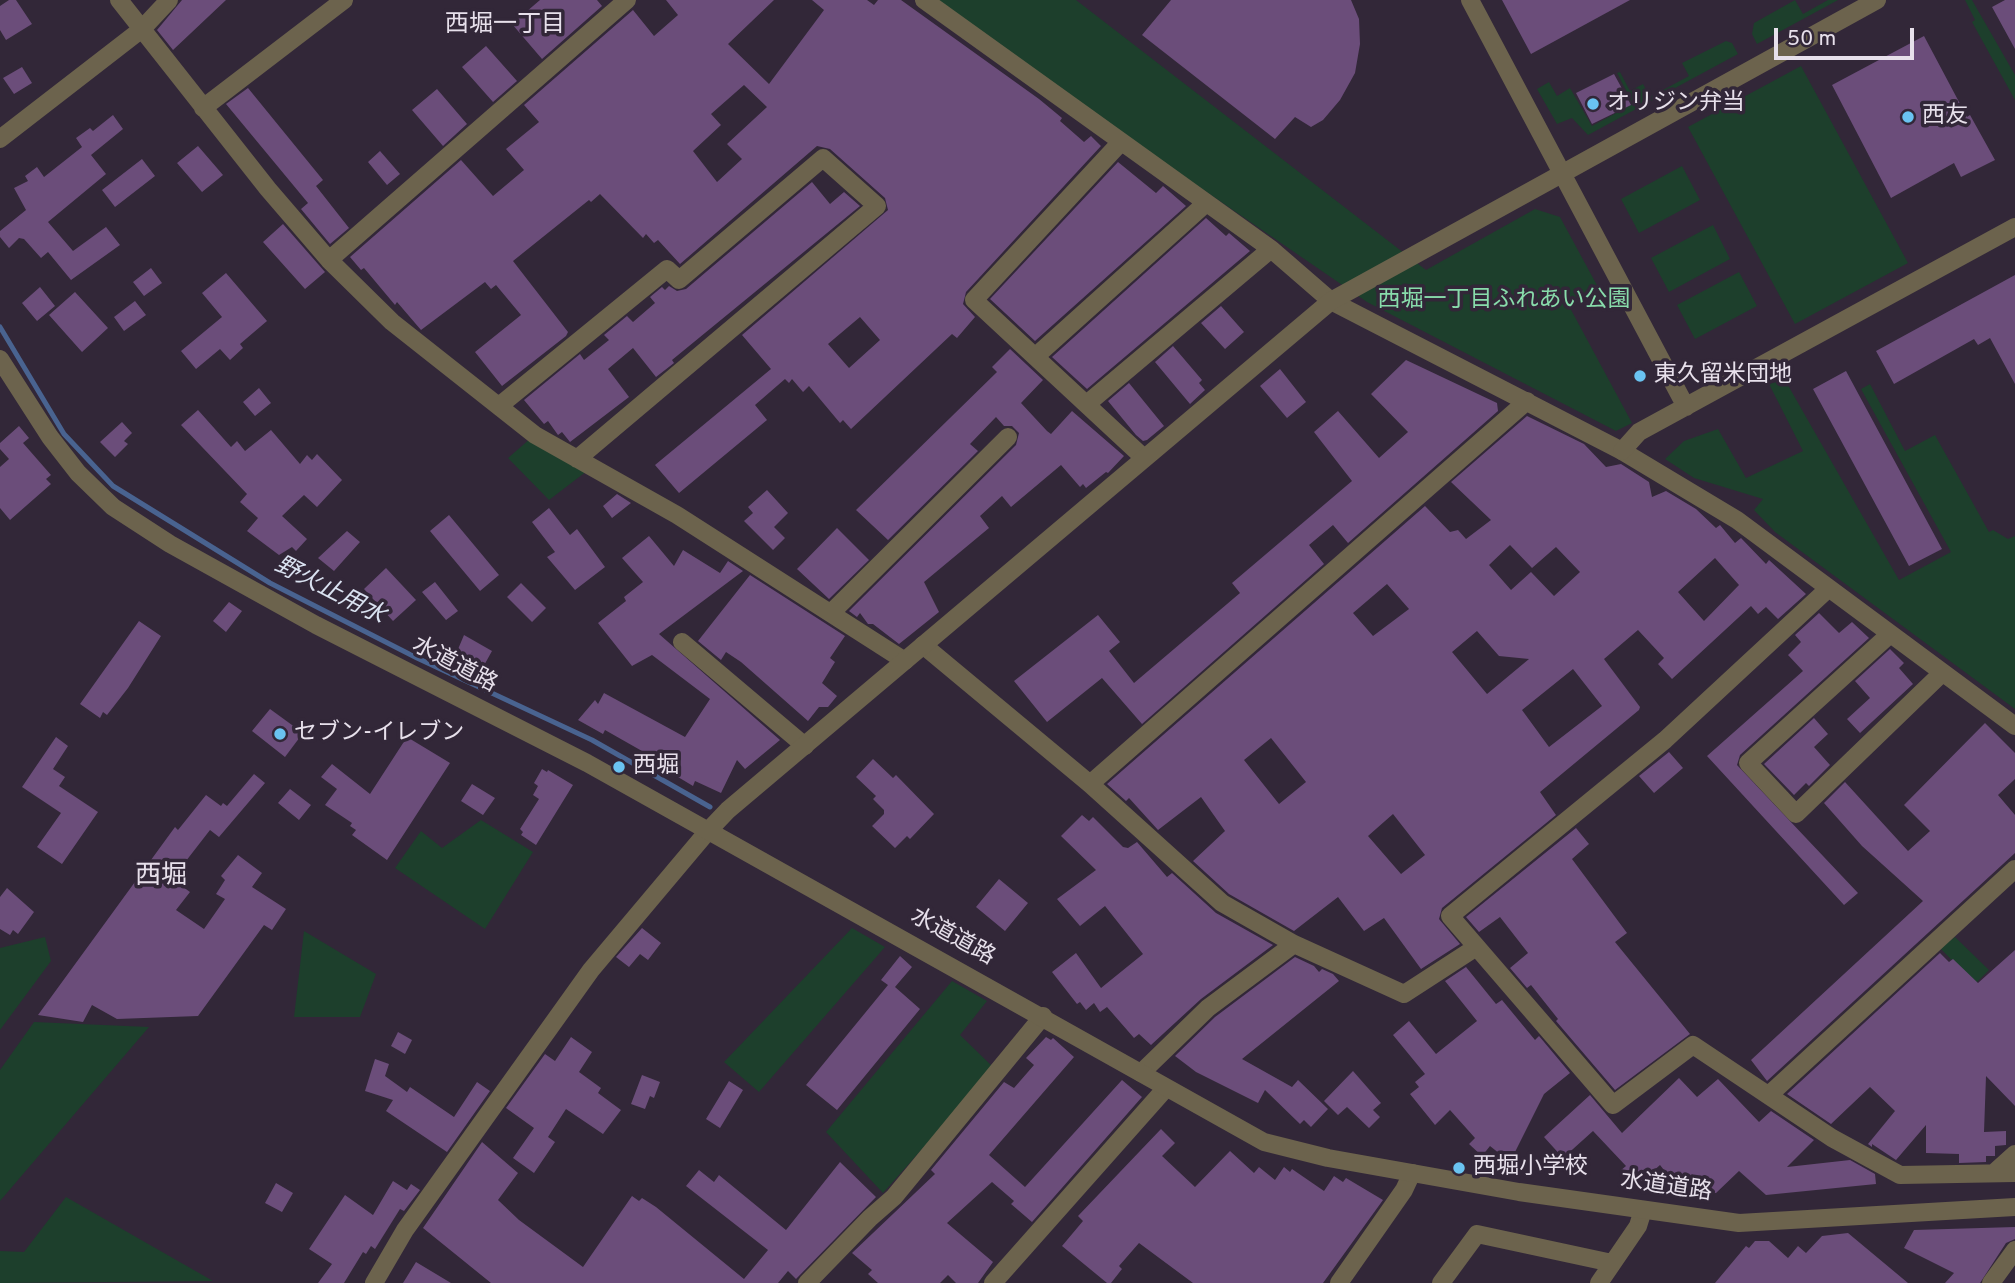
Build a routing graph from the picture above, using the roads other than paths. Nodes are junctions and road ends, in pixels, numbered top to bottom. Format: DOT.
graph roads {
  1 [pos="119,0"];
  2 [pos="169,0"];
  3 [pos="344,0"];
  4 [pos="627,0"];
  5 [pos="924,0"];
  6 [pos="1470,0"];
  7 [pos="1877,0"];
  8 [pos="142,29"];
  9 [pos="203,108"];
  10 [pos="0,139"];
  11 [pos="1120,144"];
  12 [pos="1560,173"];
  13 [pos="1205,204"];
  14 [pos="2015,227"];
  15 [pos="1271,249"];
  16 [pos="329,260"];
  17 [pos="1332,301"];
  18 [pos="1037,356"];
  19 [pos="0,359"];
  20 [pos="1527,401"];
  21 [pos="1088,403"];
  22 [pos="499,406"];
  23 [pos="1686,407"];
  24 [pos="1008,437"];
  25 [pos="1622,451"];
  26 [pos="1144,458"];
  27 [pos="577,459"];
  28 [pos="1829,588"];
  29 [pos="831,613"];
  30 [pos="1889,635"];
  31 [pos="682,642"];
  32 [pos="923,645"];
  33 [pos="905,661"];
  34 [pos="1941,674"];
  35 [pos="2015,726"];
  36 [pos="805,746"];
  37 [pos="1090,783"];
  38 [pos="708,831"];
  39 [pos="2015,869"];
  40 [pos="1294,944"];
  41 [pos="1475,948"];
  42 [pos="1043,1016"];
  43 [pos="1141,1073"];
  44 [pos="1166,1088"];
  45 [pos="1770,1094"];
  46 [pos="2015,1153"];
  47 [pos="1995,1172"];
  48 [pos="1412,1173"];
  49 [pos="2015,1173"];
  50 [pos="2015,1207"];
  51 [pos="1643,1210"];
  52 [pos="2015,1250"];
  53 [pos="1612,1264"];
  54 [pos="374,1283"];
  55 [pos="807,1283"];
  56 [pos="993,1283"];
  57 [pos="1339,1283"];
  58 [pos="1441,1283"];
  59 [pos="1599,1283"];
  60 [pos="1991,1283"];
  1 -- 8 [label="street"];
  2 -- 8 [label="street"];
  3 -- 9 [label="street"];
  4 -- 16 [label="street"];
  5 -- 11 [label="street"];
  6 -- 12 [label="street"];
  7 -- 12 [label="street"];
  8 -- 9 [label="street"];
  8 -- 10 [label="street"];
  9 -- 16 [label="street"];
  11 -- 13 [label="street"];
  11 -- 18 [label="street"];
  12 -- 17 [label="street"];
  12 -- 23 [label="street"];
  13 -- 15 [label="street"];
  13 -- 18 [label="street"];
  14 -- 23 [label="street"];
  15 -- 17 [label="street"];
  15 -- 21 [label="street"];
  16 -- 22 [label="street"];
  17 -- 20 [label="street"];
  17 -- 26 [label="street"];
  18 -- 21 [label="street"];
  19 -- 38 [label="street, 水道道路"];
  20 -- 25 [label="street"];
  20 -- 37 [label="street"];
  21 -- 26 [label="street"];
  22 -- 27 [label="street"];
  22 -- 27 [label="street"];
  23 -- 25 [label="street"];
  24 -- 29 [label="street"];
  25 -- 28 [label="street"];
  26 -- 32 [label="street"];
  27 -- 29 [label="street"];
  28 -- 30 [label="street"];
  28 -- 41 [label="street"];
  29 -- 33 [label="street"];
  30 -- 34 [label="street"];
  30 -- 34 [label="street"];
  31 -- 36 [label="street"];
  32 -- 33 [label="street"];
  32 -- 37 [label="street"];
  33 -- 36 [label="street"];
  34 -- 35 [label="street"];
  36 -- 38 [label="street"];
  37 -- 40 [label="street"];
  38 -- 42 [label="street, 水道道路"];
  38 -- 54 [label="street"];
  39 -- 45 [label="street"];
  40 -- 41 [label="street"];
  40 -- 43 [label="street"];
  41 -- 45 [label="street"];
  42 -- 43 [label="street, 水道道路"];
  42 -- 55 [label="street"];
  43 -- 44 [label="street, 水道道路"];
  44 -- 48 [label="street, 水道道路"];
  44 -- 56 [label="street"];
  45 -- 47 [label="street"];
  46 -- 47 [label="street"];
  47 -- 49 [label="street"];
  48 -- 51 [label="street, 水道道路"];
  48 -- 57 [label="street"];
  50 -- 51 [label="street, 水道道路"];
  51 -- 53 [label="street"];
  52 -- 60 [label="street"];
  53 -- 58 [label="street"];
  53 -- 59 [label="street"];
}
